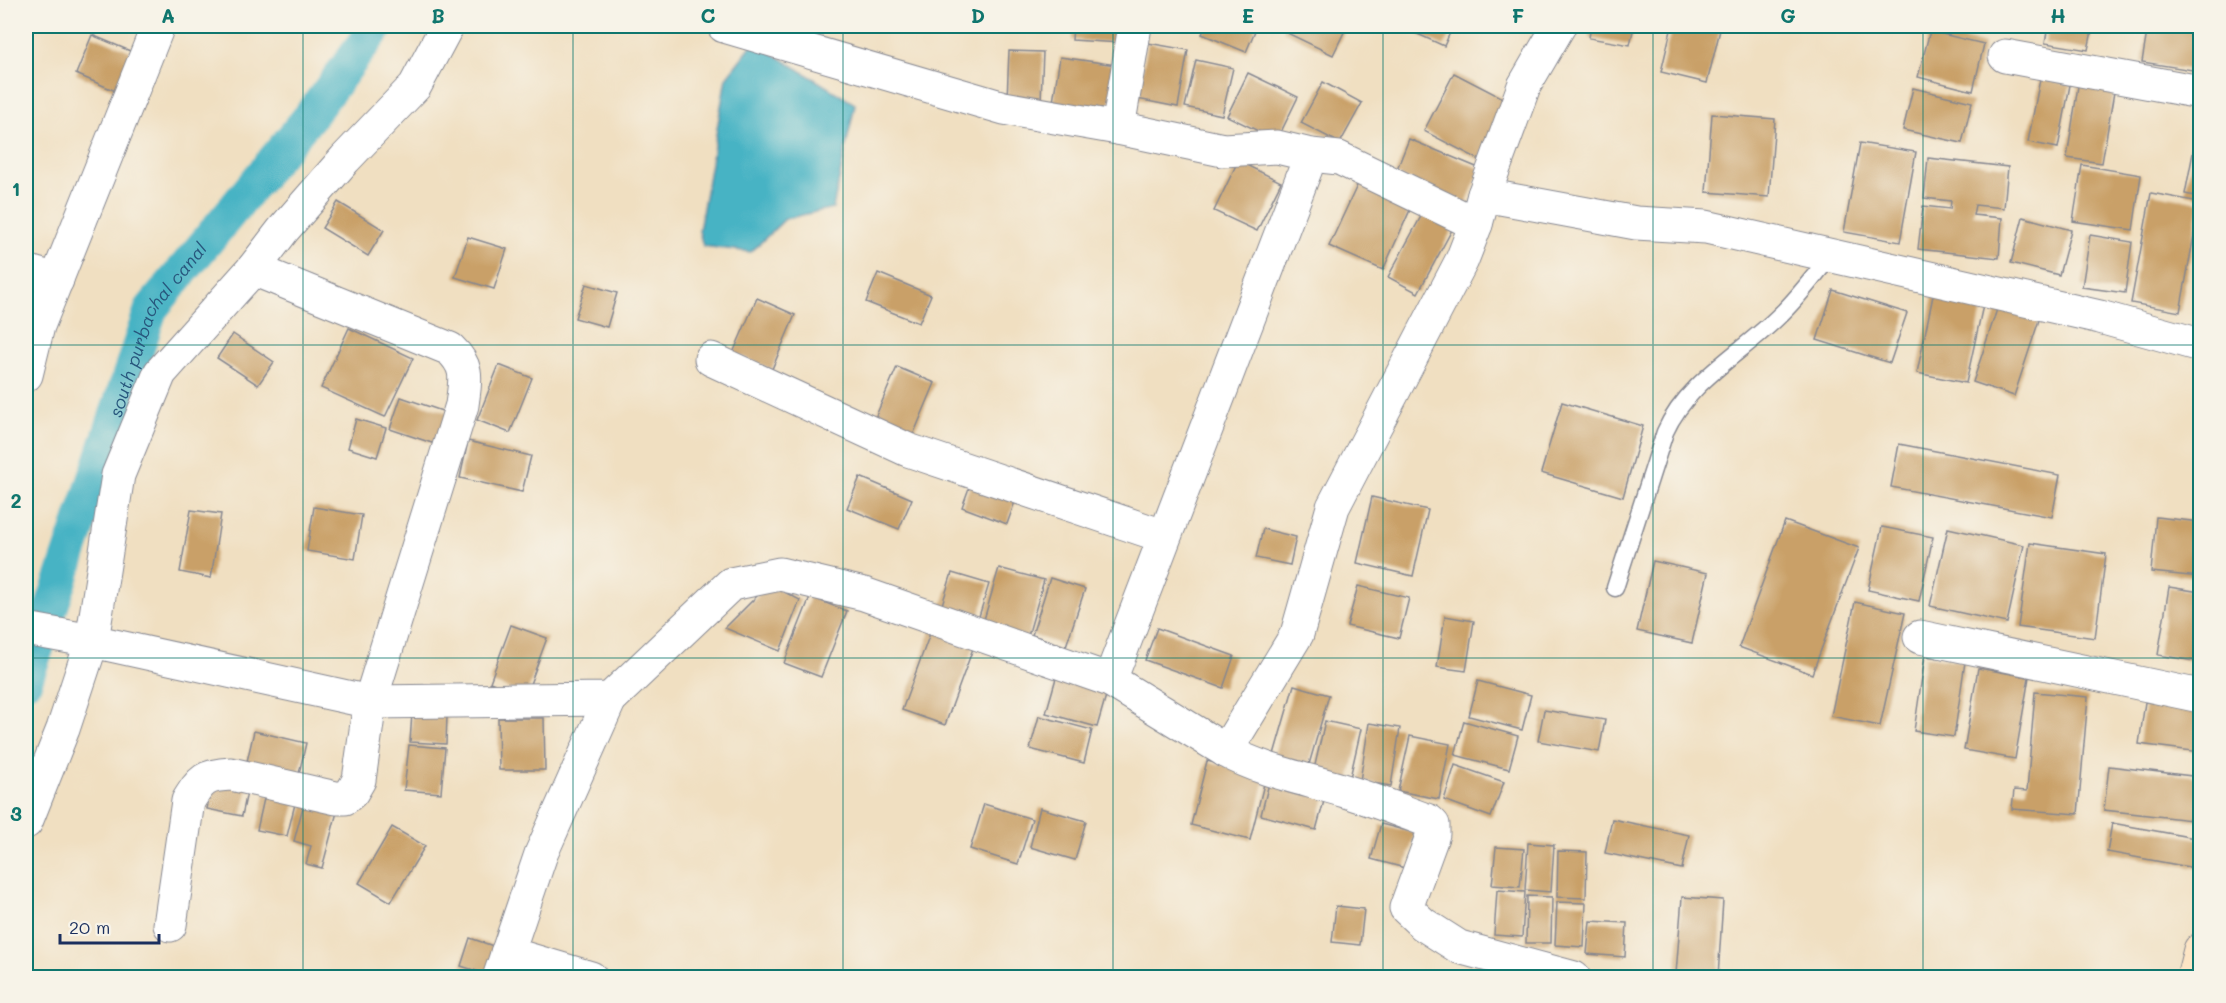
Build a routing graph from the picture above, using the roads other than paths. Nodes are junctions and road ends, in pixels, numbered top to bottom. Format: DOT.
graph roads {
  1 [pos="158,26"];
  2 [pos="447,26"];
  3 [pos="724,26"];
  4 [pos="1135,26"];
  5 [pos="1559,26"];
  6 [pos="2005,56"];
  7 [pos="2200,92"];
  8 [pos="1118,128"];
  9 [pos="1311,155"];
  10 [pos="1480,209"];
  11 [pos="1831,255"];
  12 [pos="253,269"];
  13 [pos="26,271"];
  14 [pos="57,280"];
  15 [pos="2200,345"];
  16 [pos="711,359"];
  17 [pos="26,375"];
  18 [pos="1163,536"];
  19 [pos="1615,588"];
  20 [pos="26,629"];
  21 [pos="1920,637"];
  22 [pos="82,639"];
  23 [pos="1110,680"];
  24 [pos="2200,696"];
  25 [pos="610,699"];
  26 [pos="370,702"];
  27 [pos="1226,751"];
  28 [pos="26,822"];
  29 [pos="170,925"];
  30 [pos="2200,950"];
  31 [pos="503,965"];
  32 [pos="591,978"];
  33 [pos="1574,978"];
  34 [pos="2193,978"];
  1 -- 14 [label="street"];
  2 -- 12 [label="street"];
  3 -- 8 [label="street"];
  4 -- 8 [label="street"];
  5 -- 10 [label="street"];
  6 -- 7 [label="street"];
  8 -- 9 [label="street"];
  9 -- 10 [label="street"];
  9 -- 18 [label="street"];
  10 -- 11 [label="street"];
  10 -- 27 [label="street"];
  11 -- 15 [label="street"];
  11 -- 19 [label="lane"];
  12 -- 22 [label="street"];
  12 -- 26 [label="street"];
  13 -- 14 [label="street"];
  14 -- 17 [label="street"];
  16 -- 18 [label="street"];
  18 -- 23 [label="street"];
  20 -- 22 [label="street"];
  21 -- 24 [label="street"];
  22 -- 26 [label="street"];
  22 -- 28 [label="street"];
  23 -- 25 [label="street"];
  23 -- 27 [label="street"];
  25 -- 26 [label="street"];
  25 -- 31 [label="street"];
  26 -- 29 [label="street"];
  27 -- 33 [label="street"];
  30 -- 34 [label="main road"];
  31 -- 32 [label="street"];
}
